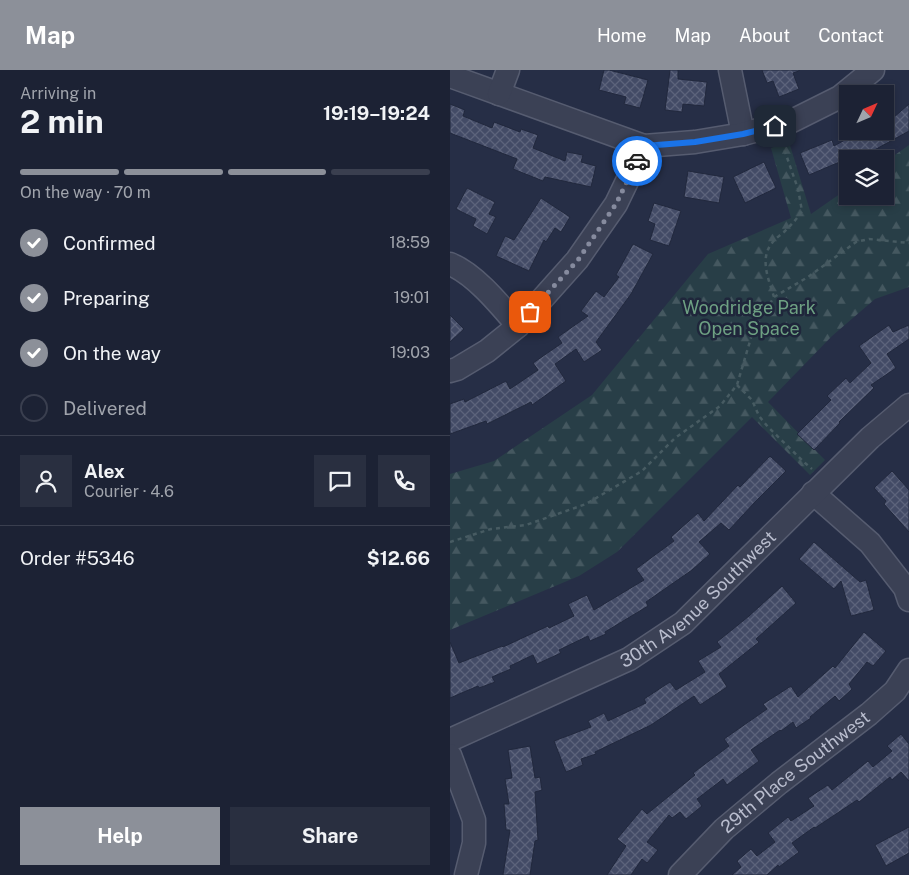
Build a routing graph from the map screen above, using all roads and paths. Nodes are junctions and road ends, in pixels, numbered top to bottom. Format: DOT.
graph roads {
  1 [pos="508,70"];
  2 [pos="730,70"];
  3 [pos="873,70"];
  4 [pos="450,76"];
  5 [pos="499,94"];
  6 [pos="775,126"];
  7 [pos="743,134"];
  8 [pos="644,146"];
  9 [pos="909,243"];
  10 [pos="450,264"];
  11 [pos="774,297"];
  12 [pos="518,326"];
  13 [pos="450,371"];
  14 [pos="738,385"];
  15 [pos="909,405"];
  16 [pos="820,486"];
  17 [pos="450,542"];
  18 [pos="909,600"];
  19 [pos="909,670"];
  20 [pos="450,740"];
  21 [pos="450,755"];
  22 [pos="466,875"];
  23 [pos="680,875"];
  1 -- 5 [label="street"];
  2 -- 7 [label="street"];
  3 -- 6 [label="street"];
  4 -- 5 [label="street"];
  5 -- 8 [label="street"];
  6 -- 7 [label="street"];
  6 -- 11 [label="path"];
  7 -- 8 [label="street"];
  8 -- 12 [label="street"];
  9 -- 11 [label="path"];
  10 -- 12 [label="street"];
  11 -- 14 [label="path"];
  12 -- 13 [label="street"];
  14 -- 16 [label="path"];
  14 -- 17 [label="path"];
  15 -- 16 [label="street, 30th Avenue Southwest"];
  16 -- 18 [label="street"];
  16 -- 20 [label="street, 30th Avenue Southwest"];
  19 -- 23 [label="street, 29th Place Southwest"];
  21 -- 22 [label="street"];
}
